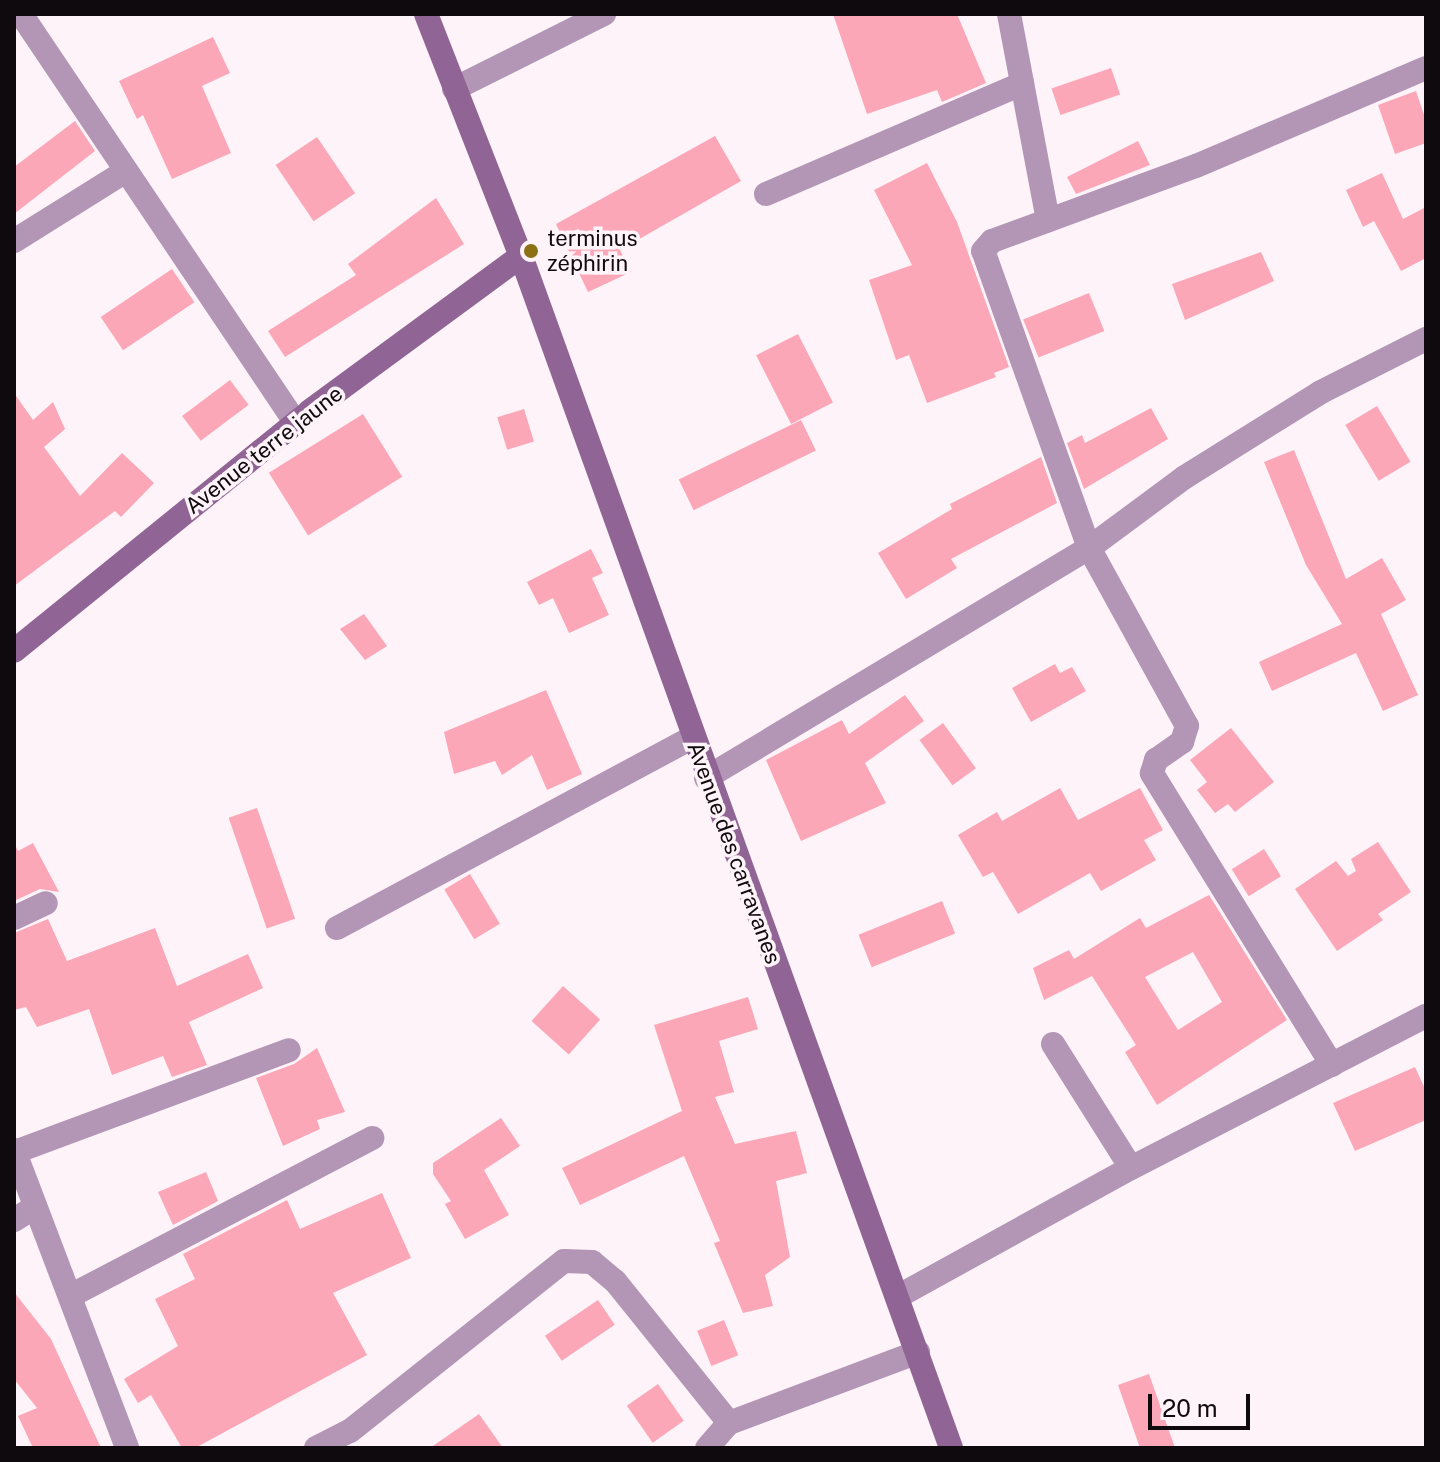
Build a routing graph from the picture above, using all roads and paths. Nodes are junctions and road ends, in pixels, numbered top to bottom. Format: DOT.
graph roads {
  1 [pos="21,14"];
  2 [pos="426,14"];
  3 [pos="604,14"];
  4 [pos="1009,14"];
  5 [pos="1426,68"];
  6 [pos="1022,84"];
  7 [pos="454,89"];
  8 [pos="123,173"];
  9 [pos="766,194"];
  10 [pos="1048,220"];
  11 [pos="14,241"];
  12 [pos="521,256"];
  13 [pos="1425,342"];
  14 [pos="296,423"];
  15 [pos="1089,548"];
  16 [pos="14,651"];
  17 [pos="693,737"];
  18 [pos="706,778"];
  19 [pos="46,903"];
  20 [pos="14,918"];
  21 [pos="337,928"];
  22 [pos="1426,1016"];
  23 [pos="1053,1044"];
  24 [pos="289,1050"];
  25 [pos="1332,1065"];
  26 [pos="372,1138"];
  27 [pos="14,1151"];
  28 [pos="1131,1168"];
  29 [pos="35,1207"];
  30 [pos="14,1220"];
  31 [pos="72,1295"];
  32 [pos="897,1297"];
  33 [pos="918,1352"];
  34 [pos="729,1423"];
  35 [pos="127,1448"];
  36 [pos="316,1448"];
  37 [pos="707,1448"];
  38 [pos="951,1448"];
  1 -- 8 [label="street"];
  2 -- 7 [label="street, Avenue des carravanes"];
  3 -- 7 [label="street"];
  4 -- 6 [label="street"];
  5 -- 10 [label="street"];
  6 -- 9 [label="street"];
  6 -- 10 [label="street"];
  7 -- 12 [label="street, Avenue des carravanes"];
  8 -- 11 [label="street"];
  8 -- 14 [label="street"];
  10 -- 15 [label="street"];
  12 -- 14 [label="street, Avenue terre jaune"];
  12 -- 17 [label="street, Avenue des carravanes"];
  13 -- 15 [label="street"];
  14 -- 16 [label="street, Avenue terre jaune"];
  15 -- 18 [label="street"];
  15 -- 25 [label="street"];
  17 -- 18 [label="street, Avenue des carravanes"];
  17 -- 21 [label="street"];
  18 -- 32 [label="street, Avenue des carravanes"];
  19 -- 20 [label="street"];
  22 -- 25 [label="street"];
  23 -- 28 [label="street"];
  24 -- 27 [label="street"];
  25 -- 28 [label="street"];
  26 -- 31 [label="street"];
  27 -- 29 [label="street"];
  28 -- 32 [label="street"];
  29 -- 30 [label="street"];
  29 -- 31 [label="street"];
  31 -- 35 [label="street"];
  32 -- 33 [label="street, Avenue des carravanes"];
  33 -- 34 [label="street"];
  33 -- 38 [label="street, Avenue des carravanes"];
  34 -- 36 [label="street"];
  34 -- 37 [label="street"];
}
